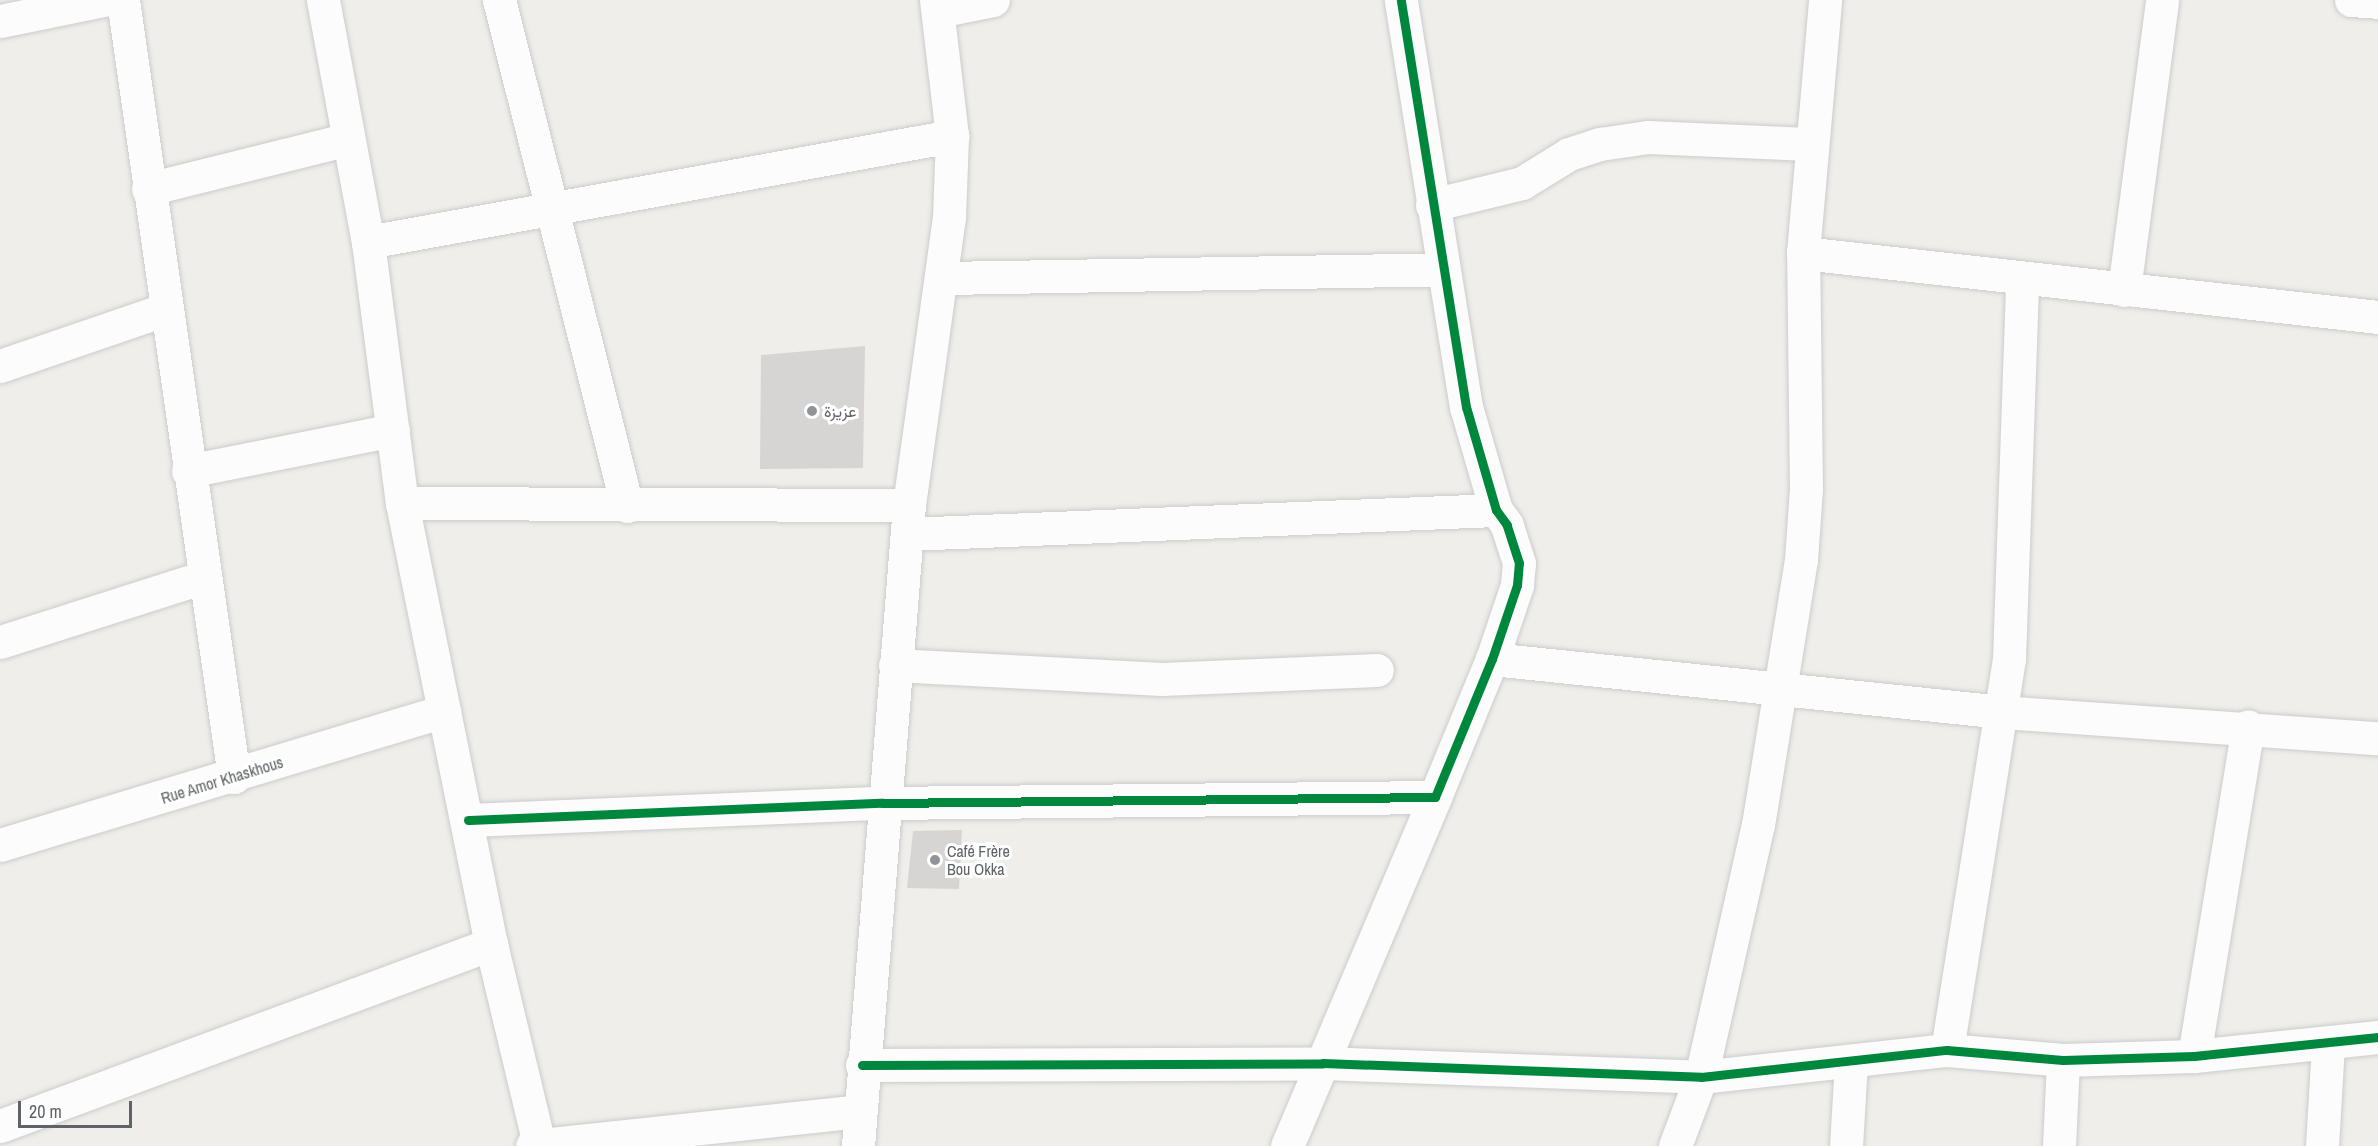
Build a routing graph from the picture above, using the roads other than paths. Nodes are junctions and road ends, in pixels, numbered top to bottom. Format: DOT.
graph roads {
  1 [pos="103,0"];
  2 [pos="123,0"];
  3 [pos="323,0"];
  4 [pos="499,0"];
  5 [pos="993,0"];
  6 [pos="1401,0"];
  7 [pos="1825,0"];
  8 [pos="2162,0"];
  9 [pos="2351,0"];
  10 [pos="2378,2"];
  11 [pos="937,5"];
  12 [pos="0,21"];
  13 [pos="952,136"];
  14 [pos="348,139"];
  15 [pos="1809,144"];
  16 [pos="148,189"];
  17 [pos="1432,206"];
  18 [pos="551,212"];
  19 [pos="368,242"];
  20 [pos="1803,253"];
  21 [pos="1442,269"];
  22 [pos="944,278"];
  23 [pos="2022,278"];
  24 [pos="2124,290"];
  25 [pos="164,310"];
  26 [pos="2378,317"];
  27 [pos="0,366"];
  28 [pos="393,430"];
  29 [pos="188,471"];
  30 [pos="402,503"];
  31 [pos="627,506"];
  32 [pos="1496,510"];
  33 [pos="909,520"];
  34 [pos="204,577"];
  35 [pos="0,642"];
  36 [pos="1492,659"];
  37 [pos="895,665"];
  38 [pos="1377,670"];
  39 [pos="1781,692"];
  40 [pos="444,711"];
  41 [pos="2002,712"];
  42 [pos="2248,726"];
  43 [pos="2378,738"];
  44 [pos="234,777"];
  45 [pos="1435,797"];
  46 [pos="882,803"];
  47 [pos="468,820"];
  48 [pos="0,845"];
  49 [pos="491,944"];
  50 [pos="2378,1037"];
  51 [pos="2328,1044"];
  52 [pos="1947,1050"];
  53 [pos="2194,1056"];
  54 [pos="2062,1060"];
  55 [pos="1851,1062"];
  56 [pos="1323,1063"];
  57 [pos="862,1065"];
  58 [pos="1701,1077"];
  59 [pos="859,1111"];
  60 [pos="0,1126"];
  61 [pos="535,1145"];
  62 [pos="858,1146"];
  63 [pos="1287,1146"];
  64 [pos="1675,1146"];
  65 [pos="1846,1146"];
  66 [pos="2060,1146"];
  67 [pos="2322,1146"];
  1 -- 12 [label="street"];
  2 -- 16 [label="street"];
  3 -- 14 [label="street"];
  4 -- 18 [label="street"];
  5 -- 11 [label="street"];
  6 -- 17 [label="street"];
  7 -- 15 [label="street"];
  8 -- 24 [label="street"];
  9 -- 10 [label="street"];
  11 -- 13 [label="street"];
  13 -- 18 [label="street"];
  13 -- 22 [label="street"];
  14 -- 16 [label="street"];
  14 -- 19 [label="street"];
  15 -- 17 [label="street"];
  15 -- 20 [label="street"];
  16 -- 25 [label="street"];
  17 -- 21 [label="street"];
  18 -- 19 [label="street"];
  18 -- 31 [label="street"];
  19 -- 28 [label="street"];
  20 -- 23 [label="street"];
  20 -- 39 [label="street"];
  21 -- 22 [label="street"];
  21 -- 32 [label="street"];
  22 -- 33 [label="street"];
  23 -- 24 [label="street"];
  23 -- 41 [label="street"];
  24 -- 26 [label="street"];
  25 -- 27 [label="street"];
  25 -- 29 [label="street"];
  28 -- 29 [label="street"];
  28 -- 30 [label="street"];
  29 -- 34 [label="street"];
  30 -- 31 [label="street"];
  30 -- 40 [label="street"];
  31 -- 33 [label="street"];
  32 -- 33 [label="street"];
  32 -- 36 [label="street"];
  33 -- 37 [label="street"];
  34 -- 35 [label="street"];
  34 -- 44 [label="street"];
  36 -- 39 [label="street"];
  36 -- 45 [label="street"];
  37 -- 38 [label="street"];
  37 -- 46 [label="street"];
  39 -- 41 [label="street"];
  39 -- 58 [label="street"];
  40 -- 44 [label="street, Rue Amor Khaskhous"];
  40 -- 47 [label="street"];
  41 -- 42 [label="street"];
  41 -- 52 [label="street"];
  42 -- 43 [label="street"];
  42 -- 53 [label="street"];
  44 -- 48 [label="street, Rue Amor Khaskhous"];
  45 -- 46 [label="street"];
  45 -- 56 [label="street"];
  46 -- 47 [label="street"];
  46 -- 57 [label="street"];
  47 -- 49 [label="street"];
  49 -- 60 [label="street"];
  49 -- 61 [label="street"];
  50 -- 51 [label="street"];
  51 -- 53 [label="street"];
  51 -- 67 [label="street"];
  52 -- 54 [label="street"];
  52 -- 55 [label="street"];
  53 -- 54 [label="street"];
  54 -- 66 [label="street"];
  55 -- 58 [label="street"];
  55 -- 65 [label="street"];
  56 -- 57 [label="street"];
  56 -- 58 [label="street"];
  56 -- 63 [label="street"];
  57 -- 59 [label="street"];
  58 -- 64 [label="street"];
  59 -- 61 [label="street"];
  59 -- 62 [label="street"];
}
